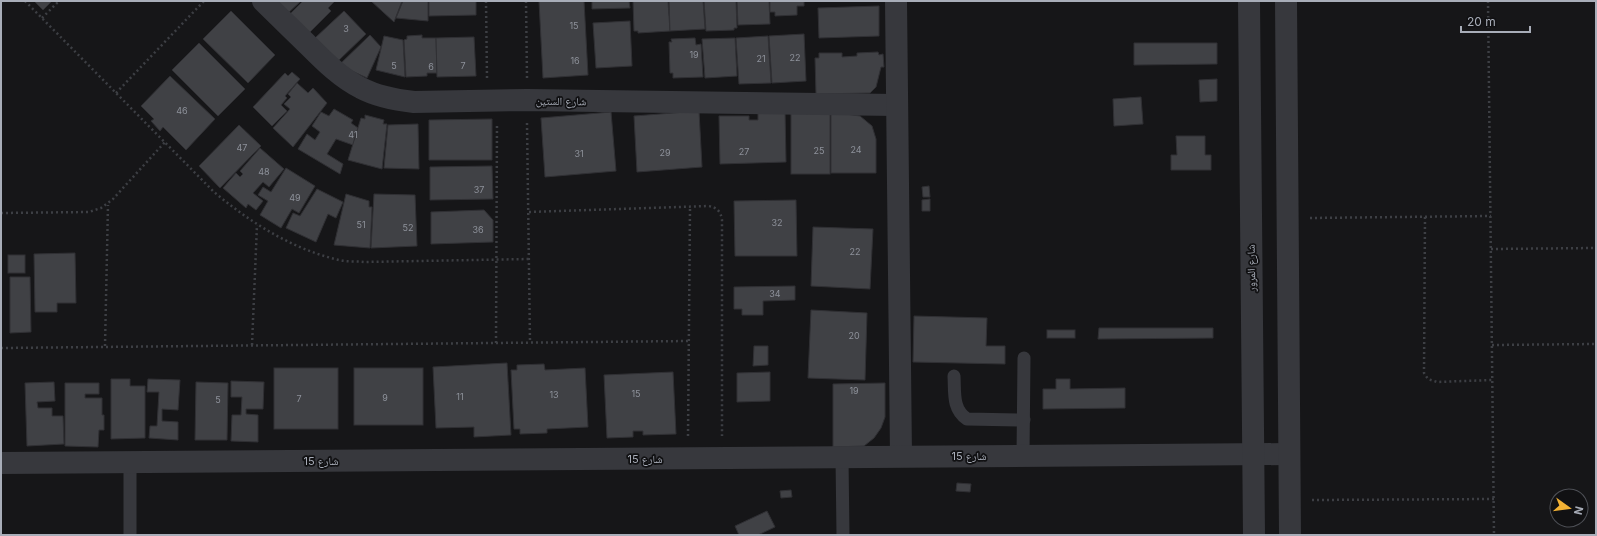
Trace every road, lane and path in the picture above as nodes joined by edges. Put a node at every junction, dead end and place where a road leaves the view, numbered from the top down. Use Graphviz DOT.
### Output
graph roads {
  1 [pos="25,1"];
  2 [pos="59,1"];
  3 [pos="204,1"];
  4 [pos="263,1"];
  5 [pos="486,1"];
  6 [pos="526,1"];
  7 [pos="896,1"];
  8 [pos="1249,1"];
  9 [pos="1286,1"];
  10 [pos="1488,1"];
  11 [pos="42,18"];
  12 [pos="116,93"];
  13 [pos="492,100"];
  14 [pos="527,100"];
  15 [pos="896,105"];
  16 [pos="165,142"];
  17 [pos="108,204"];
  18 [pos="690,207"];
  19 [pos="529,212"];
  20 [pos="1,213"];
  21 [pos="1491,216"];
  22 [pos="1425,217"];
  23 [pos="1288,219"];
  24 [pos="257,224"];
  25 [pos="1596,248"];
  26 [pos="1491,249"];
  27 [pos="529,259"];
  28 [pos="498,260"];
  29 [pos="689,341"];
  30 [pos="496,342"];
  31 [pos="530,342"];
  32 [pos="1596,344"];
  33 [pos="252,345"];
  34 [pos="1492,345"];
  35 [pos="105,346"];
  36 [pos="1,348"];
  37 [pos="1024,358"];
  38 [pos="954,376"];
  39 [pos="1492,380"];
  40 [pos="1024,420"];
  41 [pos="1253,454"];
  42 [pos="1289,454"];
  43 [pos="900,456"];
  44 [pos="1023,456"];
  45 [pos="842,458"];
  46 [pos="688,459"];
  47 [pos="722,459"];
  48 [pos="130,462"];
  49 [pos="1,463"];
  50 [pos="1494,499"];
  51 [pos="1290,501"];
  52 [pos="130,535"];
  53 [pos="843,535"];
  54 [pos="1254,535"];
  55 [pos="1290,535"];
  56 [pos="1494,535"];
  1 -- 11 [label="path"];
  2 -- 11 [label="path"];
  3 -- 12 [label="path"];
  4 -- 13 [label="street, شارع الستين"];
  5 -- 13 [label="path"];
  6 -- 14 [label="path"];
  7 -- 15 [label="street"];
  8 -- 41 [label="street, شارع المرور"];
  9 -- 23 [label="street"];
  10 -- 21 [label="path"];
  11 -- 12 [label="path"];
  12 -- 16 [label="path"];
  13 -- 14 [label="street, شارع الستين"];
  13 -- 28 [label="path"];
  14 -- 15 [label="street, شارع الستين"];
  14 -- 19 [label="path"];
  15 -- 43 [label="street"];
  16 -- 17 [label="path"];
  16 -- 24 [label="path"];
  17 -- 20 [label="path"];
  17 -- 35 [label="path"];
  18 -- 19 [label="path"];
  18 -- 29 [label="path"];
  18 -- 47 [label="path"];
  19 -- 27 [label="path"];
  21 -- 22 [label="path"];
  21 -- 26 [label="path"];
  22 -- 23 [label="path"];
  22 -- 39 [label="path"];
  23 -- 42 [label="street"];
  24 -- 28 [label="path"];
  24 -- 33 [label="path"];
  25 -- 26 [label="path"];
  26 -- 34 [label="path"];
  27 -- 28 [label="path"];
  27 -- 31 [label="path"];
  28 -- 30 [label="path"];
  29 -- 31 [label="path"];
  29 -- 46 [label="path"];
  30 -- 31 [label="path"];
  30 -- 33 [label="path"];
  32 -- 34 [label="path"];
  33 -- 35 [label="path"];
  34 -- 39 [label="path"];
  35 -- 36 [label="path"];
  37 -- 40 [label="lane"];
  38 -- 40 [label="lane"];
  39 -- 50 [label="path"];
  40 -- 44 [label="lane"];
  41 -- 42 [label="street, شارع 15"];
  41 -- 44 [label="street, شارع 15"];
  41 -- 54 [label="street, شارع المرور"];
  42 -- 51 [label="street"];
  43 -- 44 [label="street, شارع 15"];
  43 -- 45 [label="street, شارع 15"];
  45 -- 47 [label="street, شارع 15"];
  45 -- 53 [label="lane"];
  46 -- 47 [label="street, شارع 15"];
  46 -- 48 [label="street, شارع 15"];
  48 -- 49 [label="street, شارع 15"];
  48 -- 52 [label="lane"];
  50 -- 51 [label="path"];
  50 -- 56 [label="path"];
  51 -- 55 [label="street"];
}
